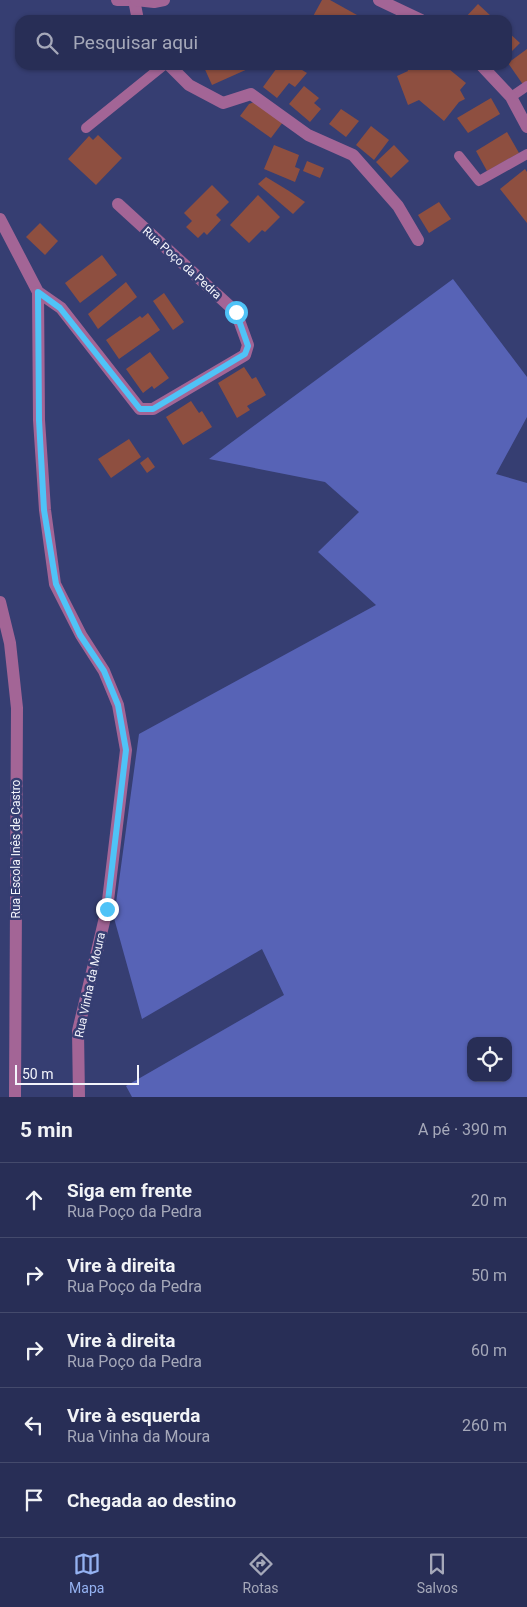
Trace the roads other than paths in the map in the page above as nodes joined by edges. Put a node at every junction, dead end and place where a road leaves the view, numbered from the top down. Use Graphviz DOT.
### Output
graph roads {
  1 [pos="117,0"];
  2 [pos="130,0"];
  3 [pos="135,0"];
  4 [pos="164,0"];
  5 [pos="378,0"];
  6 [pos="137,15"];
  7 [pos="410,15"];
  8 [pos="158,70"];
  9 [pos="174,70"];
  10 [pos="486,70"];
  11 [pos="527,86"];
  12 [pos="511,97"];
  13 [pos="527,126"];
  14 [pos="86,128"];
  15 [pos="527,154"];
  16 [pos="459,156"];
  17 [pos="118,204"];
  18 [pos="0,219"];
  19 [pos="418,240"];
  20 [pos="38,292"];
  21 [pos="0,602"];
  22 [pos="15,1097"];
  23 [pos="78,1097"];
  1 -- 2 [label="street"];
  3 -- 4 [label="street"];
  3 -- 6 [label="street"];
  5 -- 7 [label="street"];
  8 -- 14 [label="lane"];
  9 -- 19 [label="street"];
  10 -- 12 [label="street"];
  11 -- 12 [label="lane"];
  12 -- 13 [label="street"];
  15 -- 16 [label="lane"];
  17 -- 20 [label="street, Rua Poço da Pedra"];
  18 -- 20 [label="street, Rua Poço da Pedra"];
  20 -- 23 [label="street, Rua Vinha da Moura"];
  21 -- 22 [label="street, Rua Escola Inês de Castro"];
}
